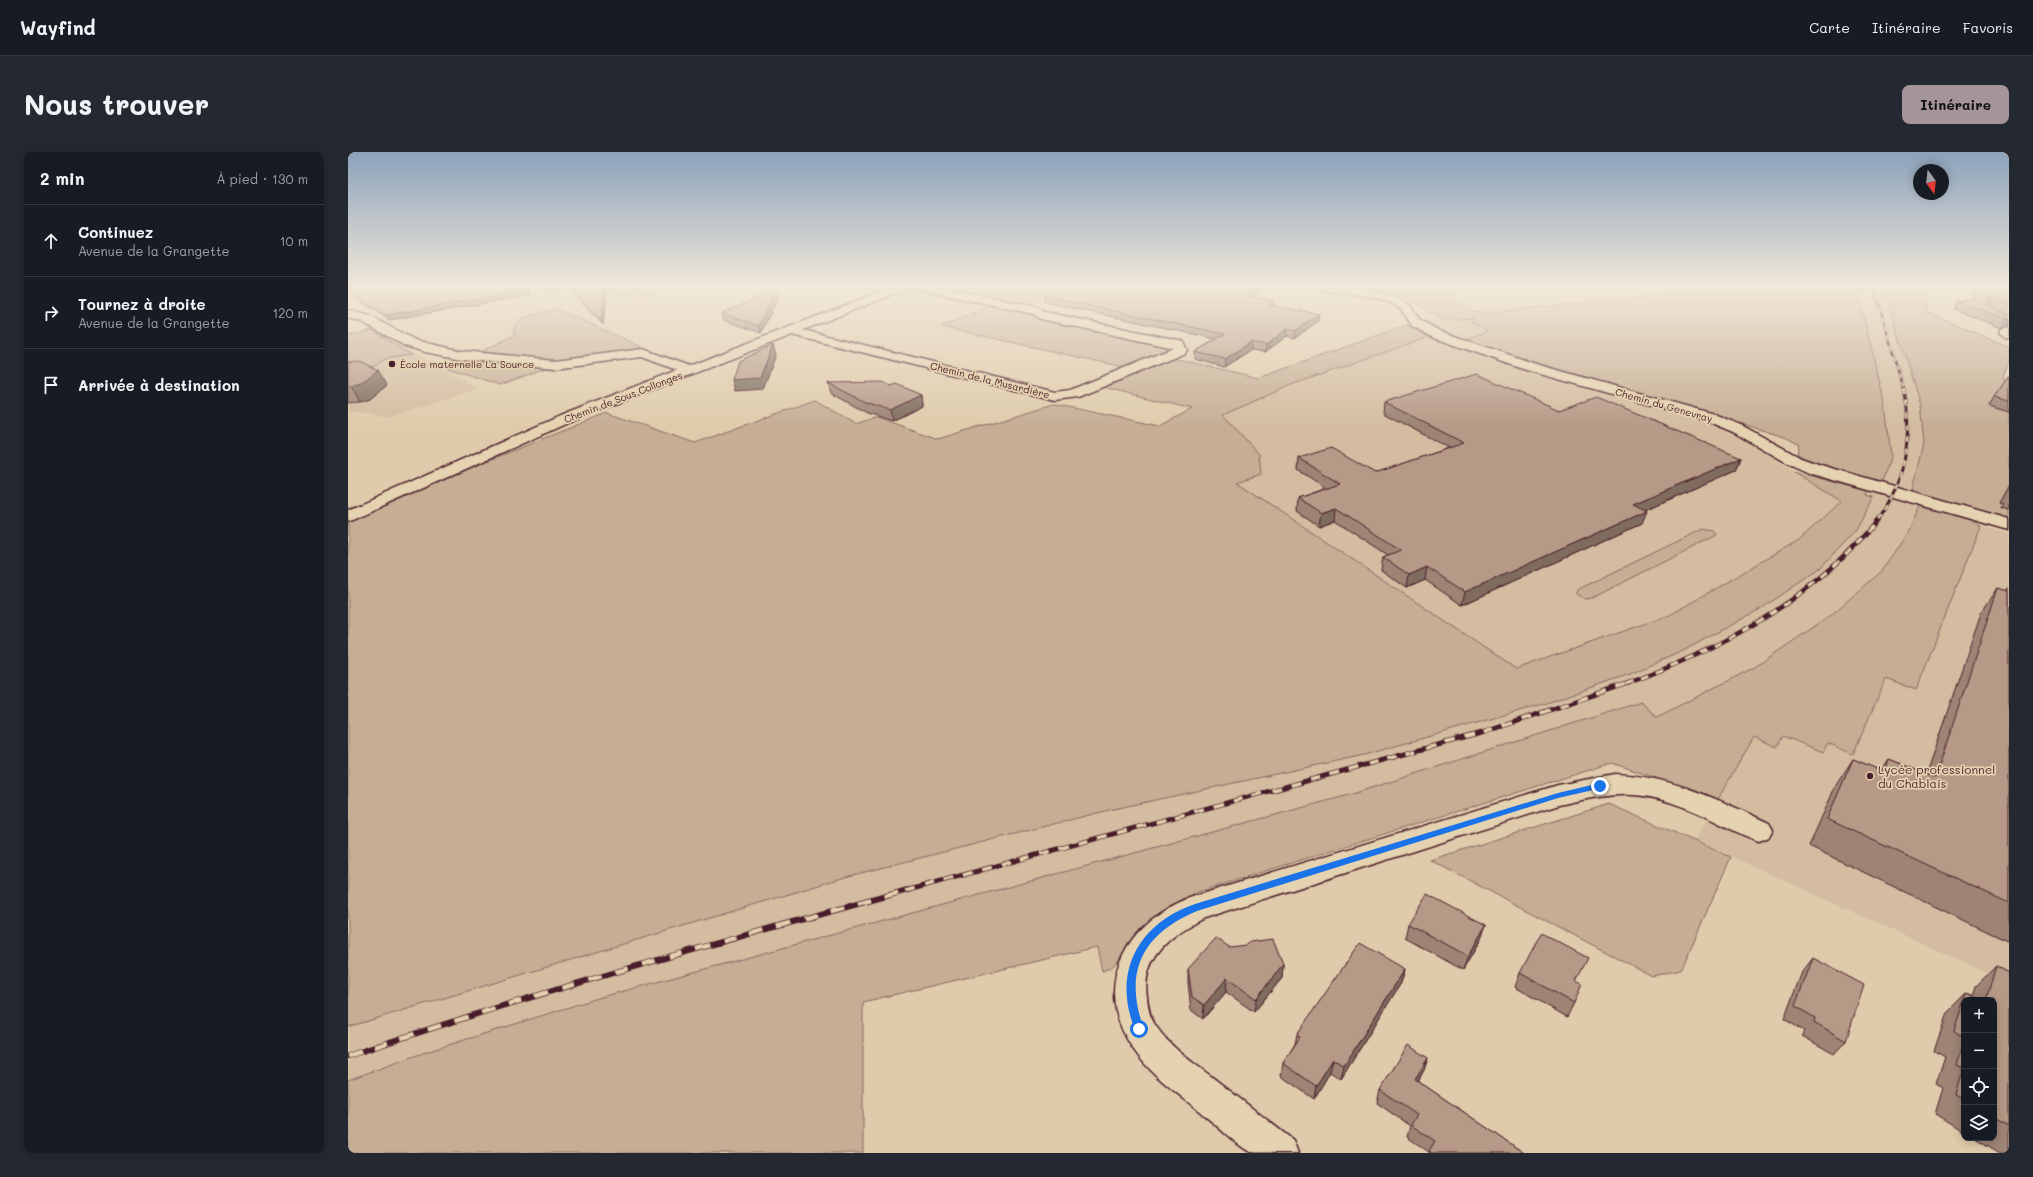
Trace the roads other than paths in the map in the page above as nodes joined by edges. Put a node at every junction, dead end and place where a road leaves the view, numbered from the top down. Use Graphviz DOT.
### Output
graph roads {
  1 [pos="393,334"];
  2 [pos="784,334"];
  3 [pos="802,334"];
  4 [pos="1129,334"];
  5 [pos="1437,334"];
  6 [pos="691,371"];
  7 [pos="348,517"];
  8 [pos="2009,525"];
  9 [pos="1759,830"];
  10 [pos="1280,1153"];
  1 -- 6 [label="street"];
  2 -- 6 [label="street, Chemin de Sous Collonges"];
  3 -- 4 [label="street, Chemin de la Musardière"];
  5 -- 8 [label="street, Chemin du Genevray"];
  6 -- 7 [label="street, Chemin de Sous Collonges"];
  9 -- 10 [label="street"];
}
